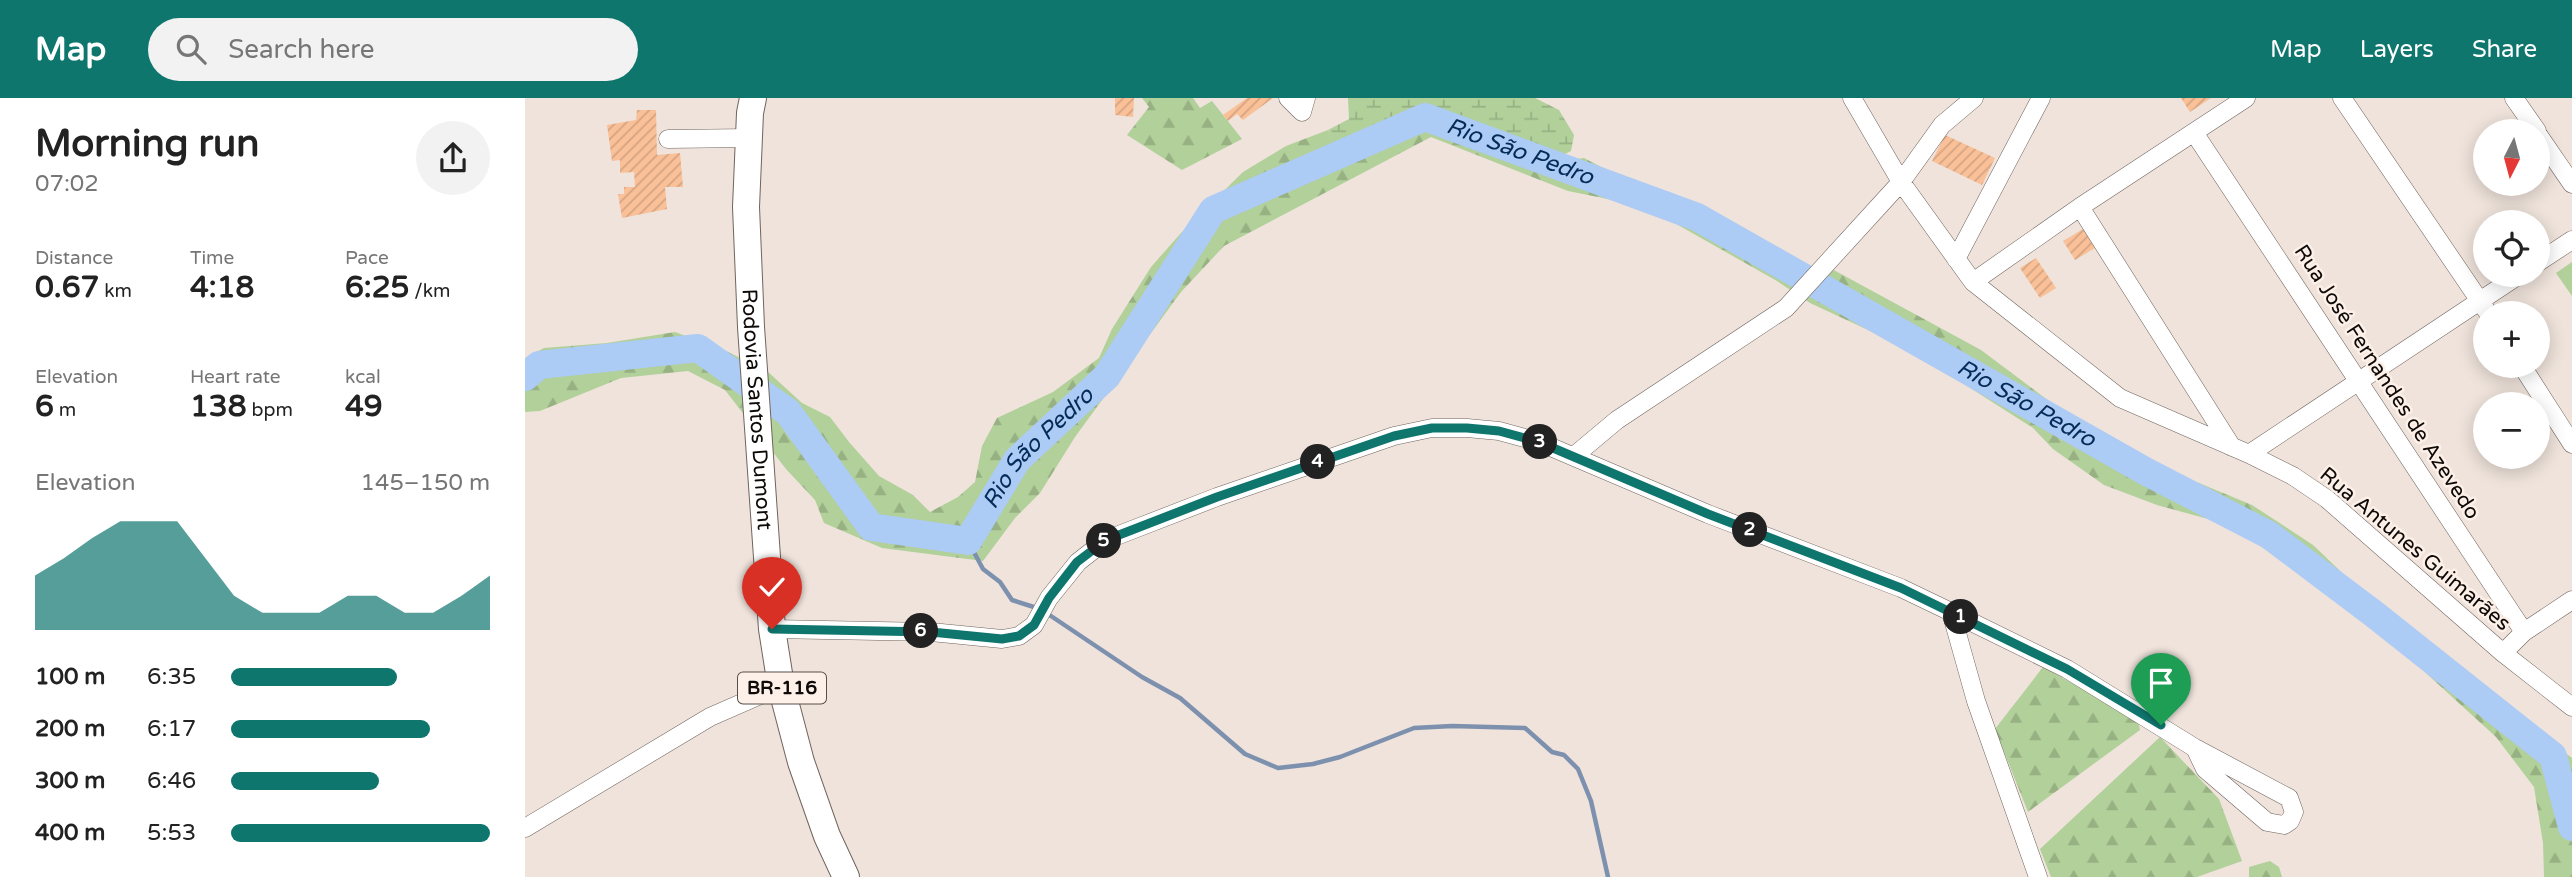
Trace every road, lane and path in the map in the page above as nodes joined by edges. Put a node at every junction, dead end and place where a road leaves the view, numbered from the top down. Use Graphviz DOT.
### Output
graph roads {
  1 [pos="753,98"];
  2 [pos="1288,98"];
  3 [pos="1852,98"];
  4 [pos="1974,98"];
  5 [pos="2041,98"];
  6 [pos="2246,98"];
  7 [pos="2342,98"];
  8 [pos="2514,98"];
  9 [pos="1304,105"];
  10 [pos="2528,119"];
  11 [pos="2195,134"];
  12 [pos="749,138"];
  13 [pos="668,139"];
  14 [pos="2550,151"];
  15 [pos="1901,182"];
  16 [pos="2572,184"];
  17 [pos="2080,207"];
  18 [pos="2572,240"];
  19 [pos="2550,254"];
  20 [pos="1956,259"];
  21 [pos="1973,282"];
  22 [pos="2506,287"];
  23 [pos="2480,301"];
  24 [pos="2491,301"];
  25 [pos="2473,314"];
  26 [pos="2530,378"];
  27 [pos="2360,382"];
  28 [pos="2572,444"];
  29 [pos="2232,447"];
  30 [pos="2249,454"];
  31 [pos="1574,456"];
  32 [pos="2572,600"];
  33 [pos="1951,612"];
  34 [pos="772,629"];
  35 [pos="2524,632"];
  36 [pos="2503,653"];
  37 [pos="781,686"];
  38 [pos="2572,707"];
  39 [pos="2195,748"];
  40 [pos="525,828"];
  41 [pos="846,877"];
  42 [pos="2038,877"];
  1 -- 12 [label="highway, Rodovia Santos Dumont / BR-116"];
  2 -- 9 [label="street"];
  3 -- 15 [label="street, Rua Antunes Guimarães"];
  4 -- 15 [label="street"];
  5 -- 20 [label="street"];
  6 -- 11 [label="street"];
  7 -- 23 [label="street"];
  8 -- 10 [label="street"];
  11 -- 17 [label="street"];
  11 -- 27 [label="street, Rua José Fernandes de Azevedo"];
  12 -- 13 [label="street"];
  12 -- 34 [label="highway, Rodovia Santos Dumont / BR-116"];
  14 -- 16 [label="street"];
  15 -- 20 [label="street, Rua Antunes Guimarães"];
  15 -- 31 [label="street"];
  17 -- 21 [label="street"];
  17 -- 29 [label="street"];
  18 -- 19 [label="street"];
  20 -- 21 [label="street, Rua Antunes Guimarães"];
  21 -- 29 [label="street, Rua Antunes Guimarães"];
  22 -- 24 [label="street"];
  25 -- 27 [label="street"];
  26 -- 28 [label="street"];
  27 -- 30 [label="street"];
  27 -- 35 [label="street, Rua José Fernandes de Azevedo"];
  29 -- 30 [label="street, Rua Antunes Guimarães"];
  30 -- 36 [label="street, Rua Antunes Guimarães"];
  31 -- 33 [label="street"];
  31 -- 34 [label="street"];
  32 -- 35 [label="street"];
  33 -- 39 [label="street"];
  33 -- 42 [label="street"];
  34 -- 37 [label="highway, Rodovia Santos Dumont / BR-116"];
  35 -- 36 [label="street"];
  36 -- 38 [label="street, Rua Antunes Guimarães"];
  37 -- 40 [label="street"];
  37 -- 41 [label="highway, Rodovia Santos Dumont / BR-116"];
  39 -- 39 [label="street"];
}
